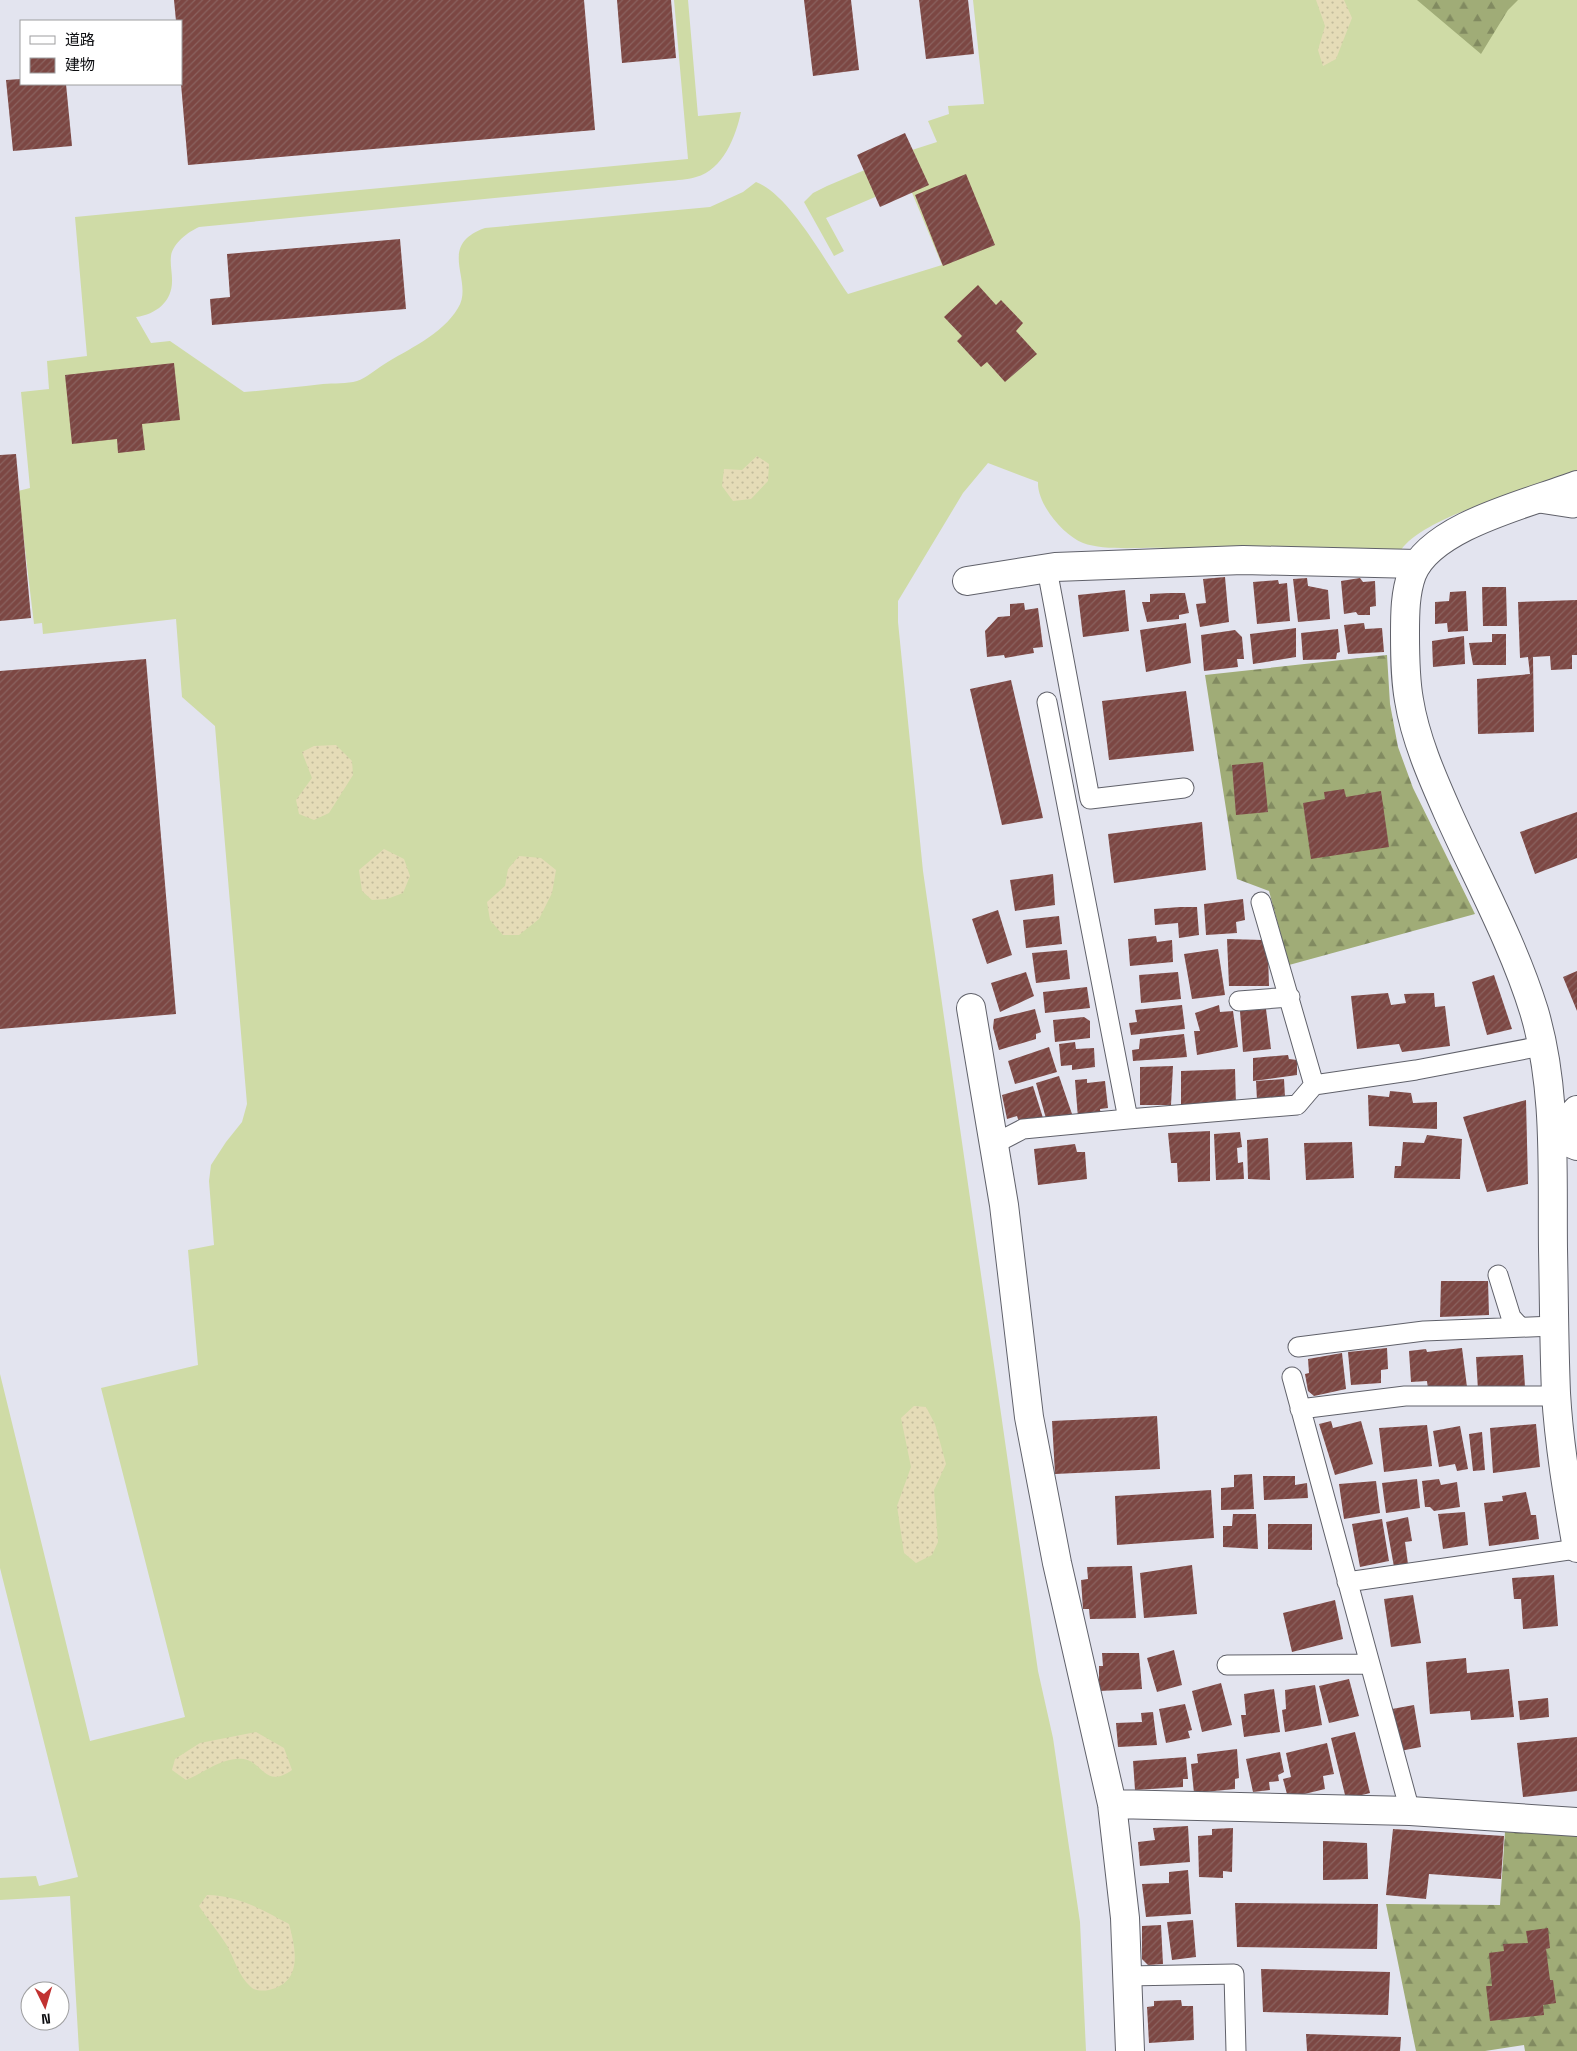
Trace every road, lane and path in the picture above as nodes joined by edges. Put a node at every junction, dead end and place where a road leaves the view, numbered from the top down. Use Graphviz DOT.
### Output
graph roads {
  1 [pos="1577,485"];
  2 [pos="1531,502"];
  3 [pos="1577,507"];
  4 [pos="1418,564"];
  5 [pos="1047,569"];
  6 [pos="967,582"];
  7 [pos="1047,702"];
  8 [pos="1184,788"];
  9 [pos="1261,902"];
  10 [pos="1290,996"];
  11 [pos="1239,1002"];
  12 [pos="971,1008"];
  13 [pos="1542,1046"];
  14 [pos="1314,1085"];
  15 [pos="1577,1110"];
  16 [pos="1128,1119"];
  17 [pos="1565,1141"];
  18 [pos="994,1144"];
  19 [pos="1498,1275"];
  20 [pos="1554,1326"];
  21 [pos="1520,1327"];
  22 [pos="1298,1347"];
  23 [pos="1292,1378"];
  24 [pos="1556,1396"];
  25 [pos="1300,1409"];
  26 [pos="1577,1548"];
  27 [pos="1347,1582"];
  28 [pos="1370,1664"];
  29 [pos="1227,1665"];
  30 [pos="1112,1804"];
  31 [pos="1410,1811"];
  32 [pos="1577,1822"];
  33 [pos="1126,1976"];
  34 [pos="1130,2051"];
  35 [pos="1236,2051"];
  1 -- 2 [label="street"];
  2 -- 3 [label="lane"];
  2 -- 4 [label="street"];
  4 -- 5 [label="street"];
  4 -- 13 [label="street"];
  5 -- 6 [label="street"];
  5 -- 8 [label="lane"];
  7 -- 16 [label="lane"];
  9 -- 10 [label="lane"];
  10 -- 11 [label="lane"];
  10 -- 14 [label="lane"];
  12 -- 18 [label="street"];
  13 -- 14 [label="lane"];
  13 -- 17 [label="street"];
  14 -- 16 [label="lane"];
  15 -- 17 [label="street"];
  16 -- 18 [label="lane"];
  17 -- 20 [label="street"];
  18 -- 30 [label="street"];
  19 -- 21 [label="lane"];
  20 -- 21 [label="lane"];
  20 -- 24 [label="street"];
  21 -- 22 [label="lane"];
  23 -- 25 [label="lane"];
  24 -- 25 [label="lane"];
  24 -- 26 [label="street"];
  25 -- 27 [label="lane"];
  26 -- 27 [label="lane"];
  27 -- 28 [label="lane"];
  28 -- 29 [label="lane"];
  28 -- 31 [label="lane"];
  30 -- 31 [label="street"];
  30 -- 33 [label="street"];
  31 -- 32 [label="street"];
  33 -- 34 [label="street"];
  33 -- 35 [label="lane"];
}
